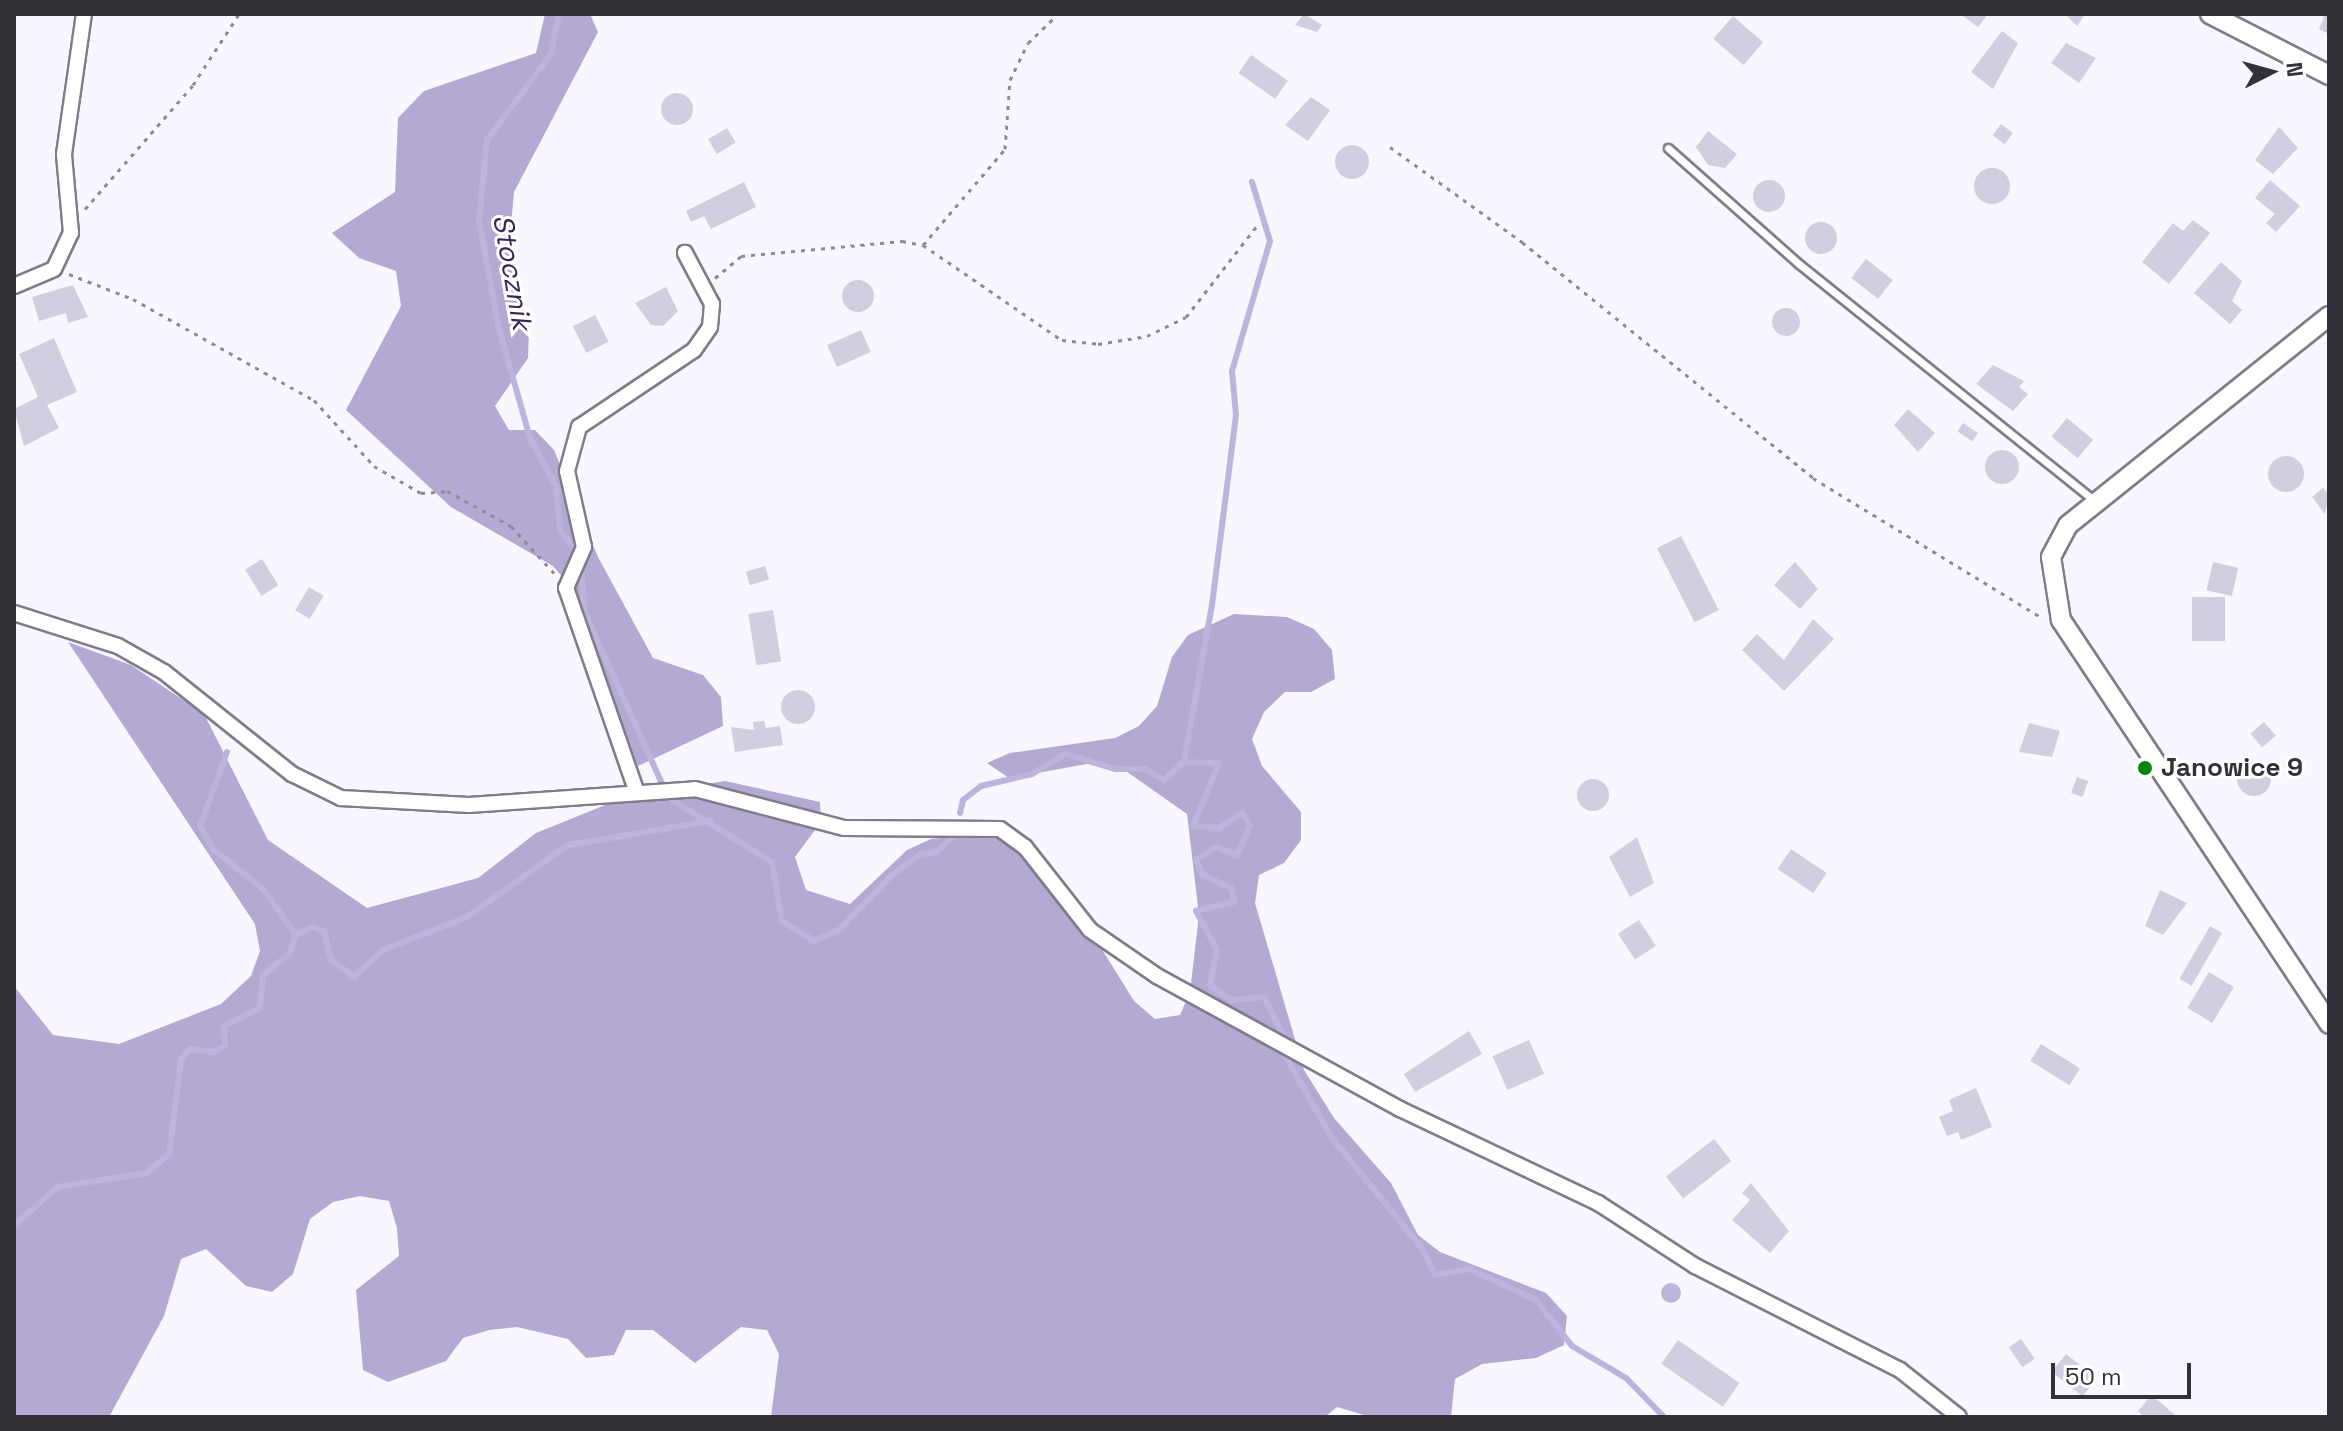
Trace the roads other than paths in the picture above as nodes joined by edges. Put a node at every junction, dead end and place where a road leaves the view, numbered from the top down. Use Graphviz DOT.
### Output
graph roads {
  1 [pos="84,14"];
  2 [pos="2210,14"];
  3 [pos="2329,75"];
  4 [pos="1668,148"];
  5 [pos="685,253"];
  6 [pos="14,286"];
  7 [pos="2329,316"];
  8 [pos="2097,502"];
  9 [pos="14,613"];
  10 [pos="636,790"];
  11 [pos="2329,1024"];
  12 [pos="1959,1417"];
  1 -- 6 [label="street"];
  2 -- 3 [label="street"];
  4 -- 8 [label="lane"];
  5 -- 10 [label="street"];
  7 -- 8 [label="street"];
  8 -- 11 [label="street"];
  9 -- 10 [label="street"];
  10 -- 12 [label="street"];
}
